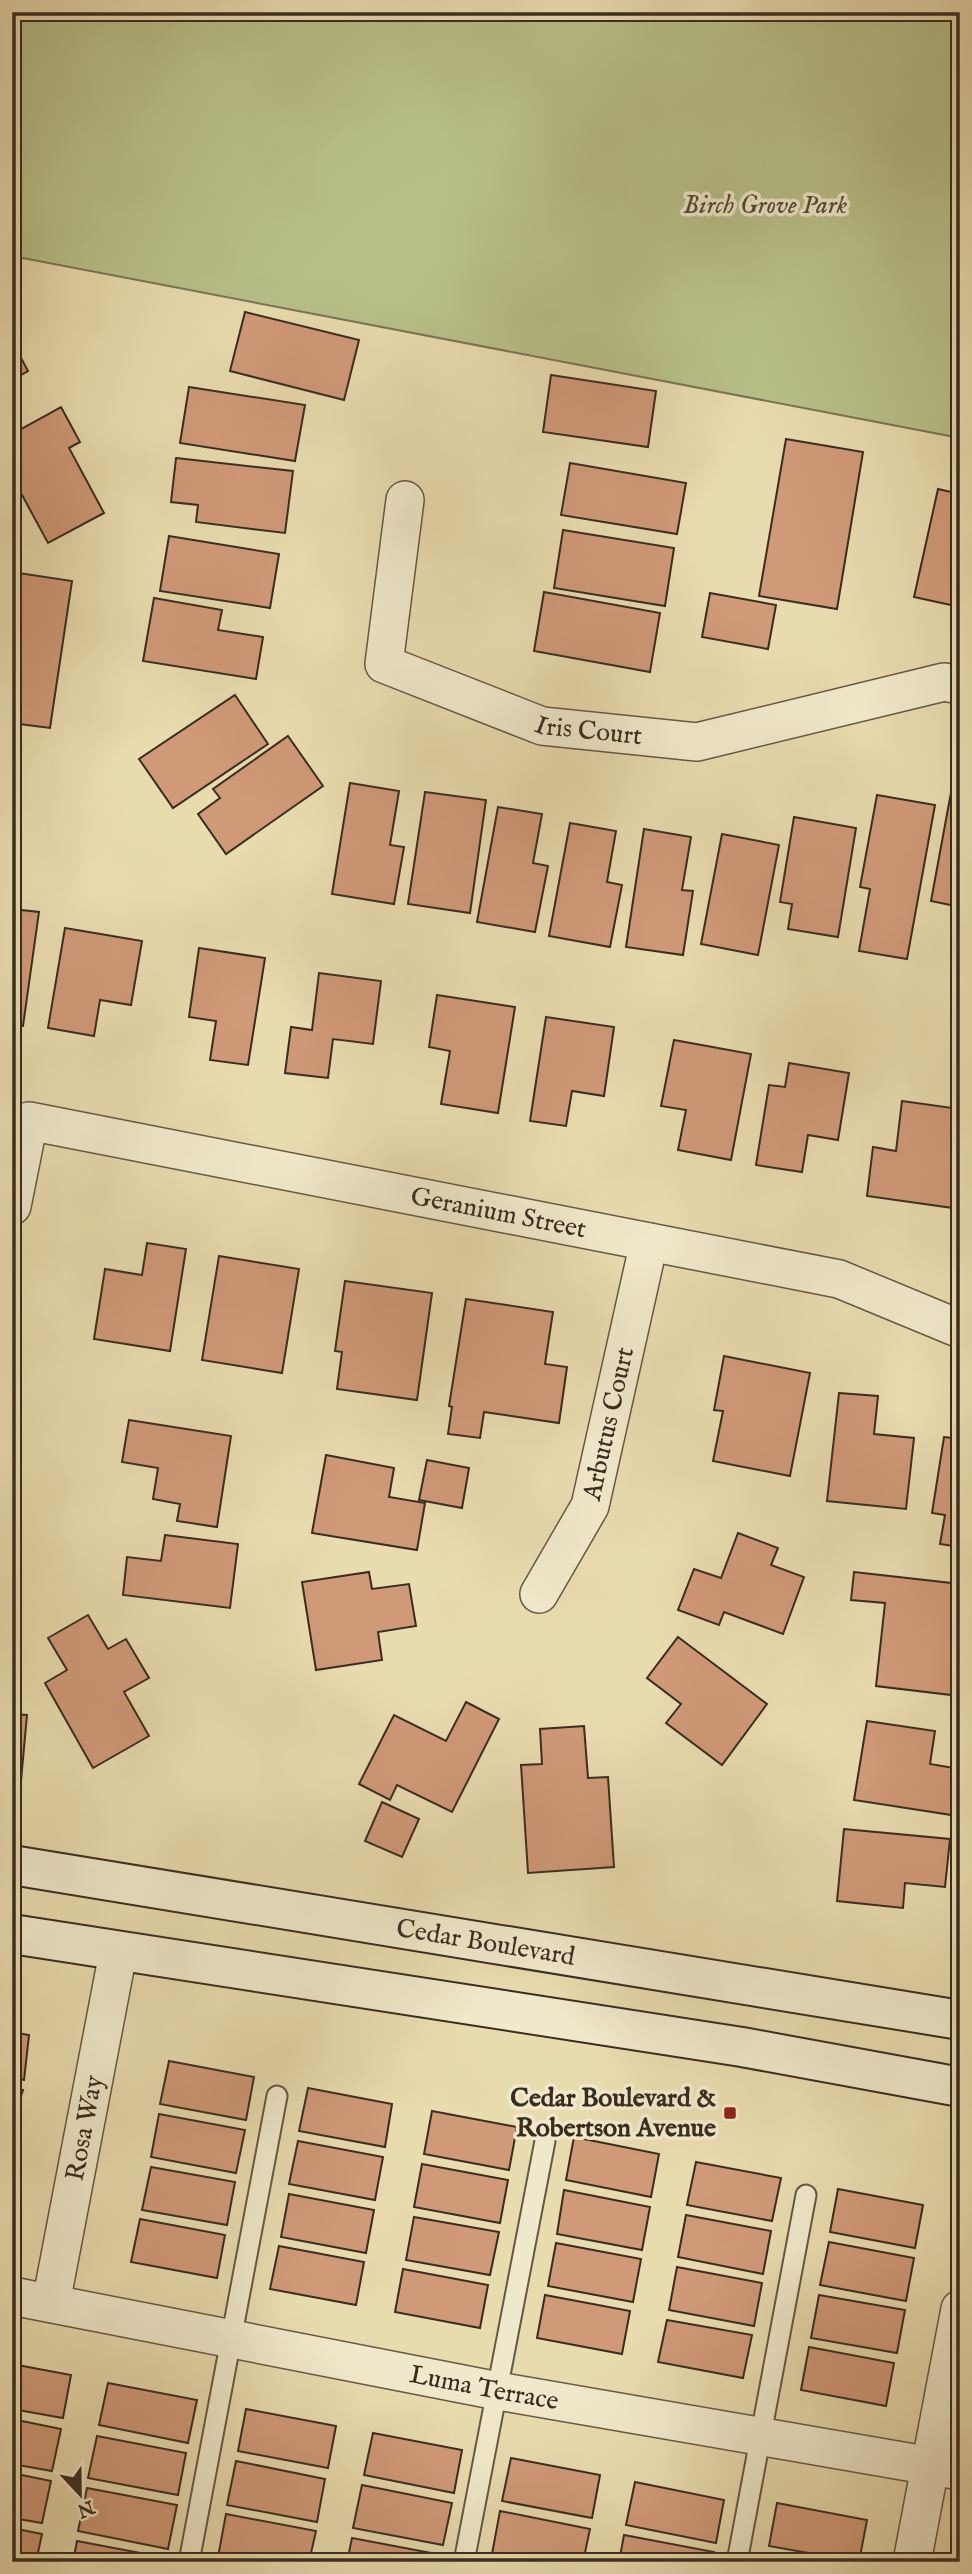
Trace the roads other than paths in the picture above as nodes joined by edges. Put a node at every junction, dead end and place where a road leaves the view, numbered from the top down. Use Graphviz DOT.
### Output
graph roads {
  1 [pos="405,500"];
  2 [pos="960,685"];
  3 [pos="12,1206"];
  4 [pos="649,1242"];
  5 [pos="960,1329"];
  6 [pos="539,1594"];
  7 [pos="12,1865"];
  8 [pos="12,1934"];
  9 [pos="118,1953"];
  10 [pos="960,2020"];
  11 [pos="960,2087"];
  12 [pos="277,2096"];
  13 [pos="545,2141"];
  14 [pos="806,2195"];
  15 [pos="12,2295"];
  16 [pos="51,2303"];
  17 [pos="960,2309"];
  18 [pos="232,2341"];
  19 [pos="498,2391"];
  20 [pos="760,2438"];
  21 [pos="945,2469"];
  22 [pos="189,2562"];
  23 [pos="464,2562"];
  24 [pos="737,2562"];
  25 [pos="912,2562"];
  1 -- 2 [label="street, Iris Court"];
  3 -- 4 [label="street, Geranium Street"];
  4 -- 5 [label="street, Geranium Street"];
  4 -- 6 [label="street, Arbutus Court"];
  7 -- 10 [label="main road, Cedar Boulevard"];
  8 -- 9 [label="main road"];
  9 -- 11 [label="main road"];
  9 -- 16 [label="street, Rosa Way"];
  12 -- 18 [label="lane"];
  13 -- 19 [label="lane"];
  14 -- 20 [label="lane"];
  15 -- 16 [label="street, Luma Terrace"];
  16 -- 18 [label="street, Luma Terrace"];
  17 -- 21 [label="street"];
  18 -- 19 [label="street, Luma Terrace"];
  18 -- 22 [label="lane"];
  19 -- 20 [label="street, Luma Terrace"];
  19 -- 23 [label="lane"];
  20 -- 21 [label="street, Luma Terrace"];
  20 -- 24 [label="lane"];
  21 -- 25 [label="street"];
}
